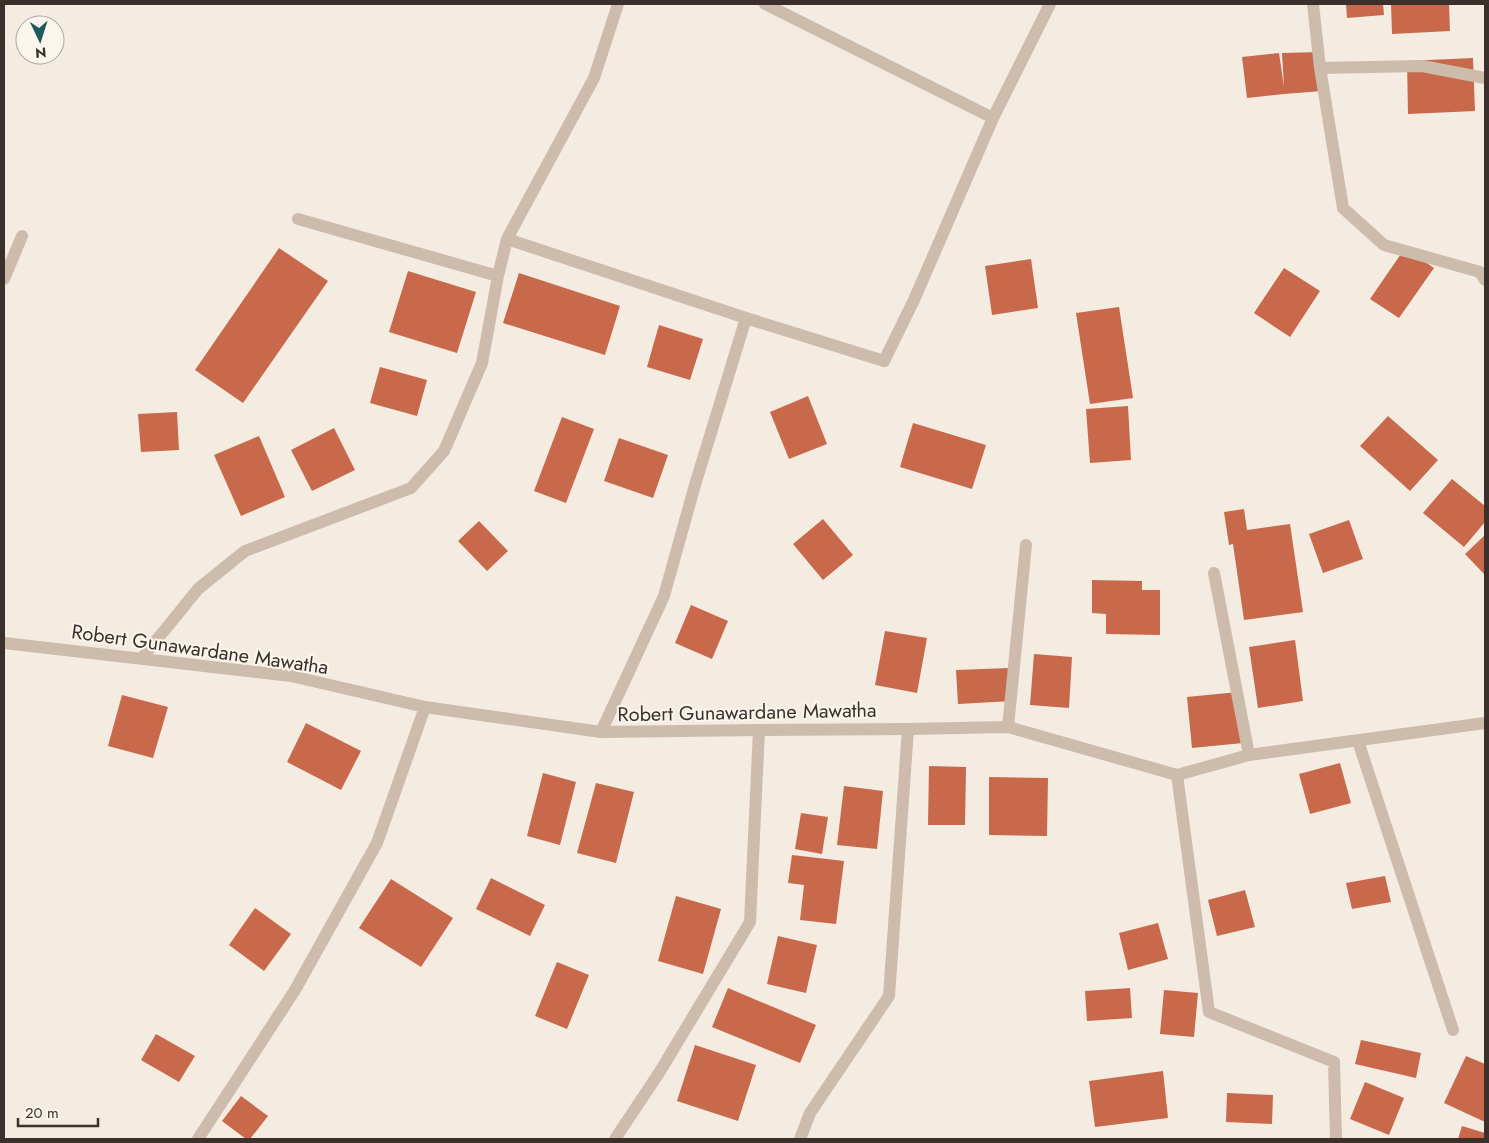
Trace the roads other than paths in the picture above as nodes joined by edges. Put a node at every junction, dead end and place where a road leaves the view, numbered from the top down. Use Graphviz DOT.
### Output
graph roads {
  1 [pos="618,4"];
  2 [pos="765,4"];
  3 [pos="1050,4"];
  4 [pos="1313,4"];
  5 [pos="1320,68"];
  6 [pos="1485,78"];
  7 [pos="993,118"];
  8 [pos="298,219"];
  9 [pos="22,236"];
  10 [pos="507,239"];
  11 [pos="498,276"];
  12 [pos="4,279"];
  13 [pos="1485,280"];
  14 [pos="746,318"];
  15 [pos="1026,545"];
  16 [pos="1214,573"];
  17 [pos="4,643"];
  18 [pos="142,658"];
  19 [pos="425,707"];
  20 [pos="1485,723"];
  21 [pos="1008,727"];
  22 [pos="759,730"];
  23 [pos="908,730"];
  24 [pos="601,732"];
  25 [pos="1358,741"];
  26 [pos="1249,755"];
  27 [pos="1177,775"];
  28 [pos="1453,1030"];
  29 [pos="198,1139"];
  30 [pos="614,1139"];
  31 [pos="800,1139"];
  32 [pos="1336,1139"];
  1 -- 10 [label="street"];
  2 -- 7 [label="street"];
  3 -- 7 [label="street"];
  4 -- 5 [label="street"];
  5 -- 6 [label="street"];
  5 -- 13 [label="street"];
  7 -- 14 [label="street"];
  8 -- 11 [label="street"];
  9 -- 12 [label="street"];
  10 -- 11 [label="street"];
  10 -- 14 [label="street"];
  11 -- 18 [label="street"];
  14 -- 24 [label="street"];
  15 -- 21 [label="street"];
  16 -- 26 [label="street"];
  17 -- 18 [label="street, Robert Gunawardane Mawatha"];
  18 -- 19 [label="street, Robert Gunawardane Mawatha"];
  19 -- 24 [label="street, Robert Gunawardane Mawatha"];
  19 -- 29 [label="street"];
  20 -- 25 [label="street"];
  21 -- 23 [label="street, Robert Gunawardane Mawatha"];
  21 -- 27 [label="street, Robert Gunawardane Mawatha"];
  22 -- 23 [label="street, Robert Gunawardane Mawatha"];
  22 -- 24 [label="street, Robert Gunawardane Mawatha"];
  22 -- 30 [label="street"];
  23 -- 31 [label="street"];
  25 -- 26 [label="street"];
  25 -- 28 [label="street"];
  26 -- 27 [label="street"];
  27 -- 32 [label="street"];
}
